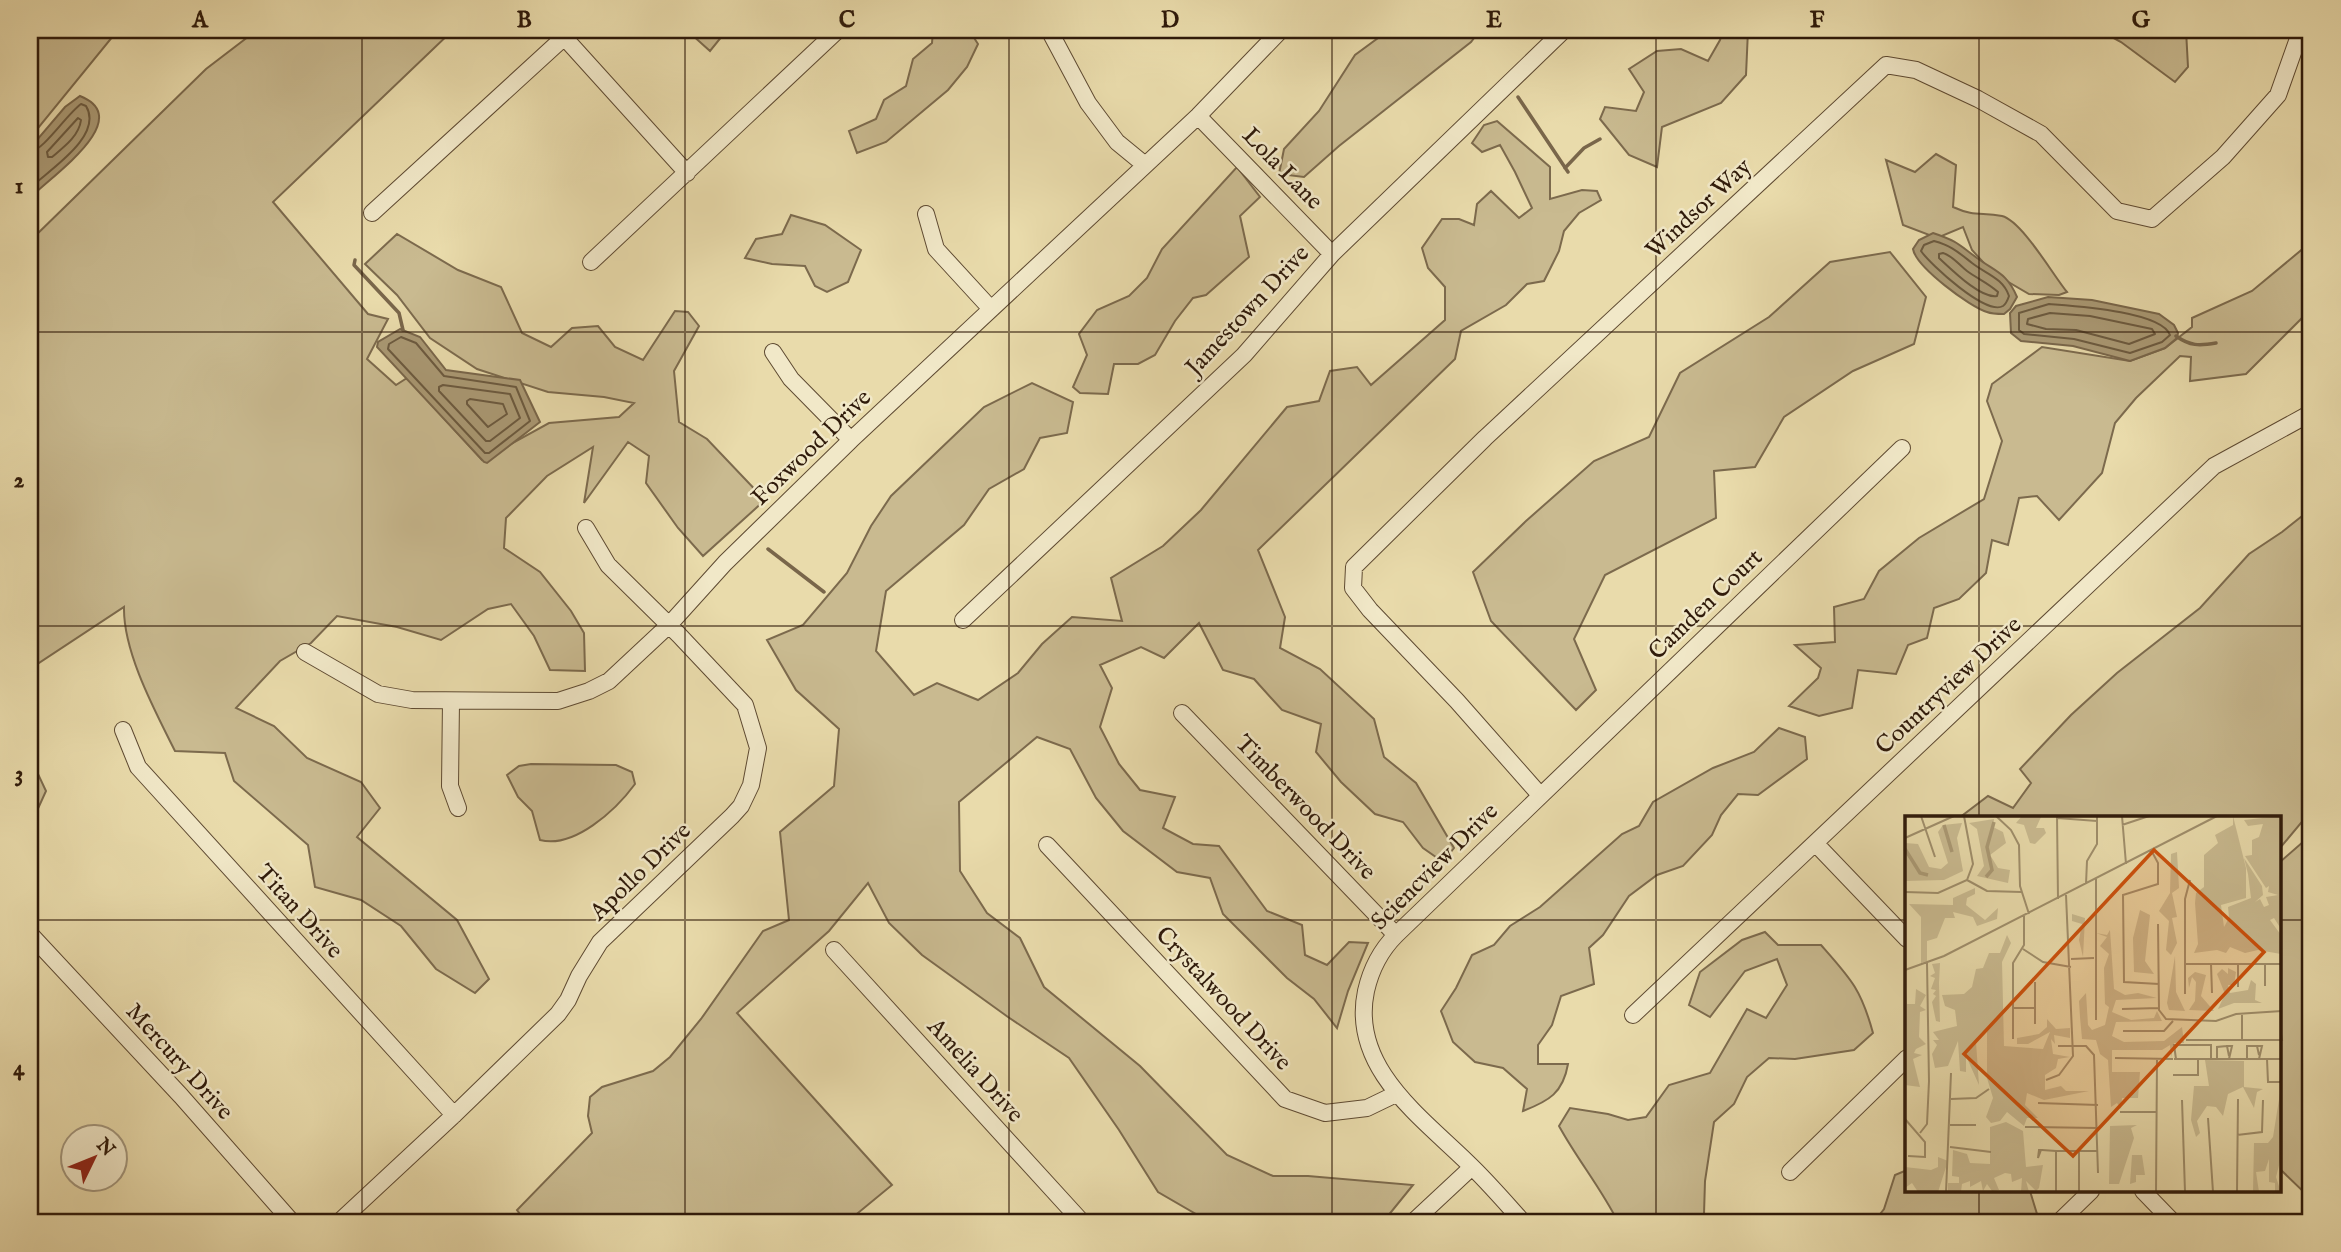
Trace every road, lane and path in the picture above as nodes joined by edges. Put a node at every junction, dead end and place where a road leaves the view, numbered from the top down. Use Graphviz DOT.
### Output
graph roads {
  1 [pos="838,30"];
  2 [pos="1049,30"];
  3 [pos="1281,30"];
  4 [pos="1564,30"];
  5 [pos="2301,30"];
  6 [pos="568,34"];
  7 [pos="1198,116"];
  8 [pos="1145,165"];
  9 [pos="687,173"];
  10 [pos="372,213"];
  11 [pos="926,214"];
  12 [pos="1332,254"];
  13 [pos="591,261"];
  14 [pos="991,309"];
  15 [pos="773,352"];
  16 [pos="2311,413"];
  17 [pos="852,440"];
  18 [pos="1902,448"];
  19 [pos="586,528"];
  20 [pos="963,620"];
  21 [pos="669,625"];
  22 [pos="305,652"];
  23 [pos="451,701"];
  24 [pos="1182,713"];
  25 [pos="123,730"];
  26 [pos="1540,795"];
  27 [pos="458,808"];
  28 [pos="1816,844"];
  29 [pos="1047,845"];
  30 [pos="30,934"];
  31 [pos="1396,935"];
  32 [pos="1905,937"];
  33 [pos="834,950"];
  34 [pos="1633,1015"];
  35 [pos="1905,1060"];
  36 [pos="1396,1094"];
  37 [pos="454,1115"];
  38 [pos="1472,1167"];
  39 [pos="1790,1172"];
  40 [pos="2090,1192"];
  41 [pos="2144,1192"];
  42 [pos="1077,1217"];
  43 [pos="292,1222"];
  44 [pos="339,1222"];
  45 [pos="1059,1222"];
  46 [pos="1413,1222"];
  47 [pos="1523,1222"];
  48 [pos="2059,1222"];
  49 [pos="2173,1222"];
  1 -- 9 [label="street"];
  2 -- 8 [label="street"];
  3 -- 7 [label="street, Foxwood Drive"];
  4 -- 12 [label="street, Jamestown Drive"];
  5 -- 26 [label="street, Windsor Way"];
  6 -- 9 [label="street"];
  6 -- 10 [label="street"];
  7 -- 8 [label="street, Foxwood Drive"];
  7 -- 12 [label="street, Lola Lane"];
  8 -- 14 [label="street, Foxwood Drive"];
  9 -- 13 [label="street"];
  11 -- 14 [label="street"];
  12 -- 20 [label="street, Jamestown Drive"];
  14 -- 17 [label="street, Foxwood Drive"];
  15 -- 17 [label="street"];
  16 -- 28 [label="street, Countryview Drive"];
  17 -- 21 [label="street, Foxwood Drive"];
  18 -- 26 [label="street, Camden Court"];
  19 -- 21 [label="street, Apollo Drive"];
  21 -- 23 [label="street, Foxwood Drive"];
  21 -- 37 [label="street, Apollo Drive"];
  22 -- 23 [label="street, Foxwood Drive"];
  23 -- 27 [label="street"];
  24 -- 31 [label="street, Timberwood Drive"];
  25 -- 37 [label="street, Titan Drive"];
  26 -- 31 [label="street, Sciencview Drive"];
  28 -- 32 [label="street"];
  28 -- 34 [label="street, Countryview Drive"];
  29 -- 36 [label="street, Crystalwood Drive"];
  30 -- 43 [label="street, Mercury Drive"];
  31 -- 36 [label="street, Sciencview Drive"];
  33 -- 42 [label="street, Amelia Drive"];
  35 -- 39 [label="street"];
  36 -- 38 [label="street, Sciencview Drive"];
  37 -- 44 [label="street, Apollo Drive"];
  38 -- 46 [label="street"];
  38 -- 47 [label="street, Sciencview Drive"];
  40 -- 48 [label="street"];
  41 -- 49 [label="street"];
  42 -- 45 [label="street"];
}
